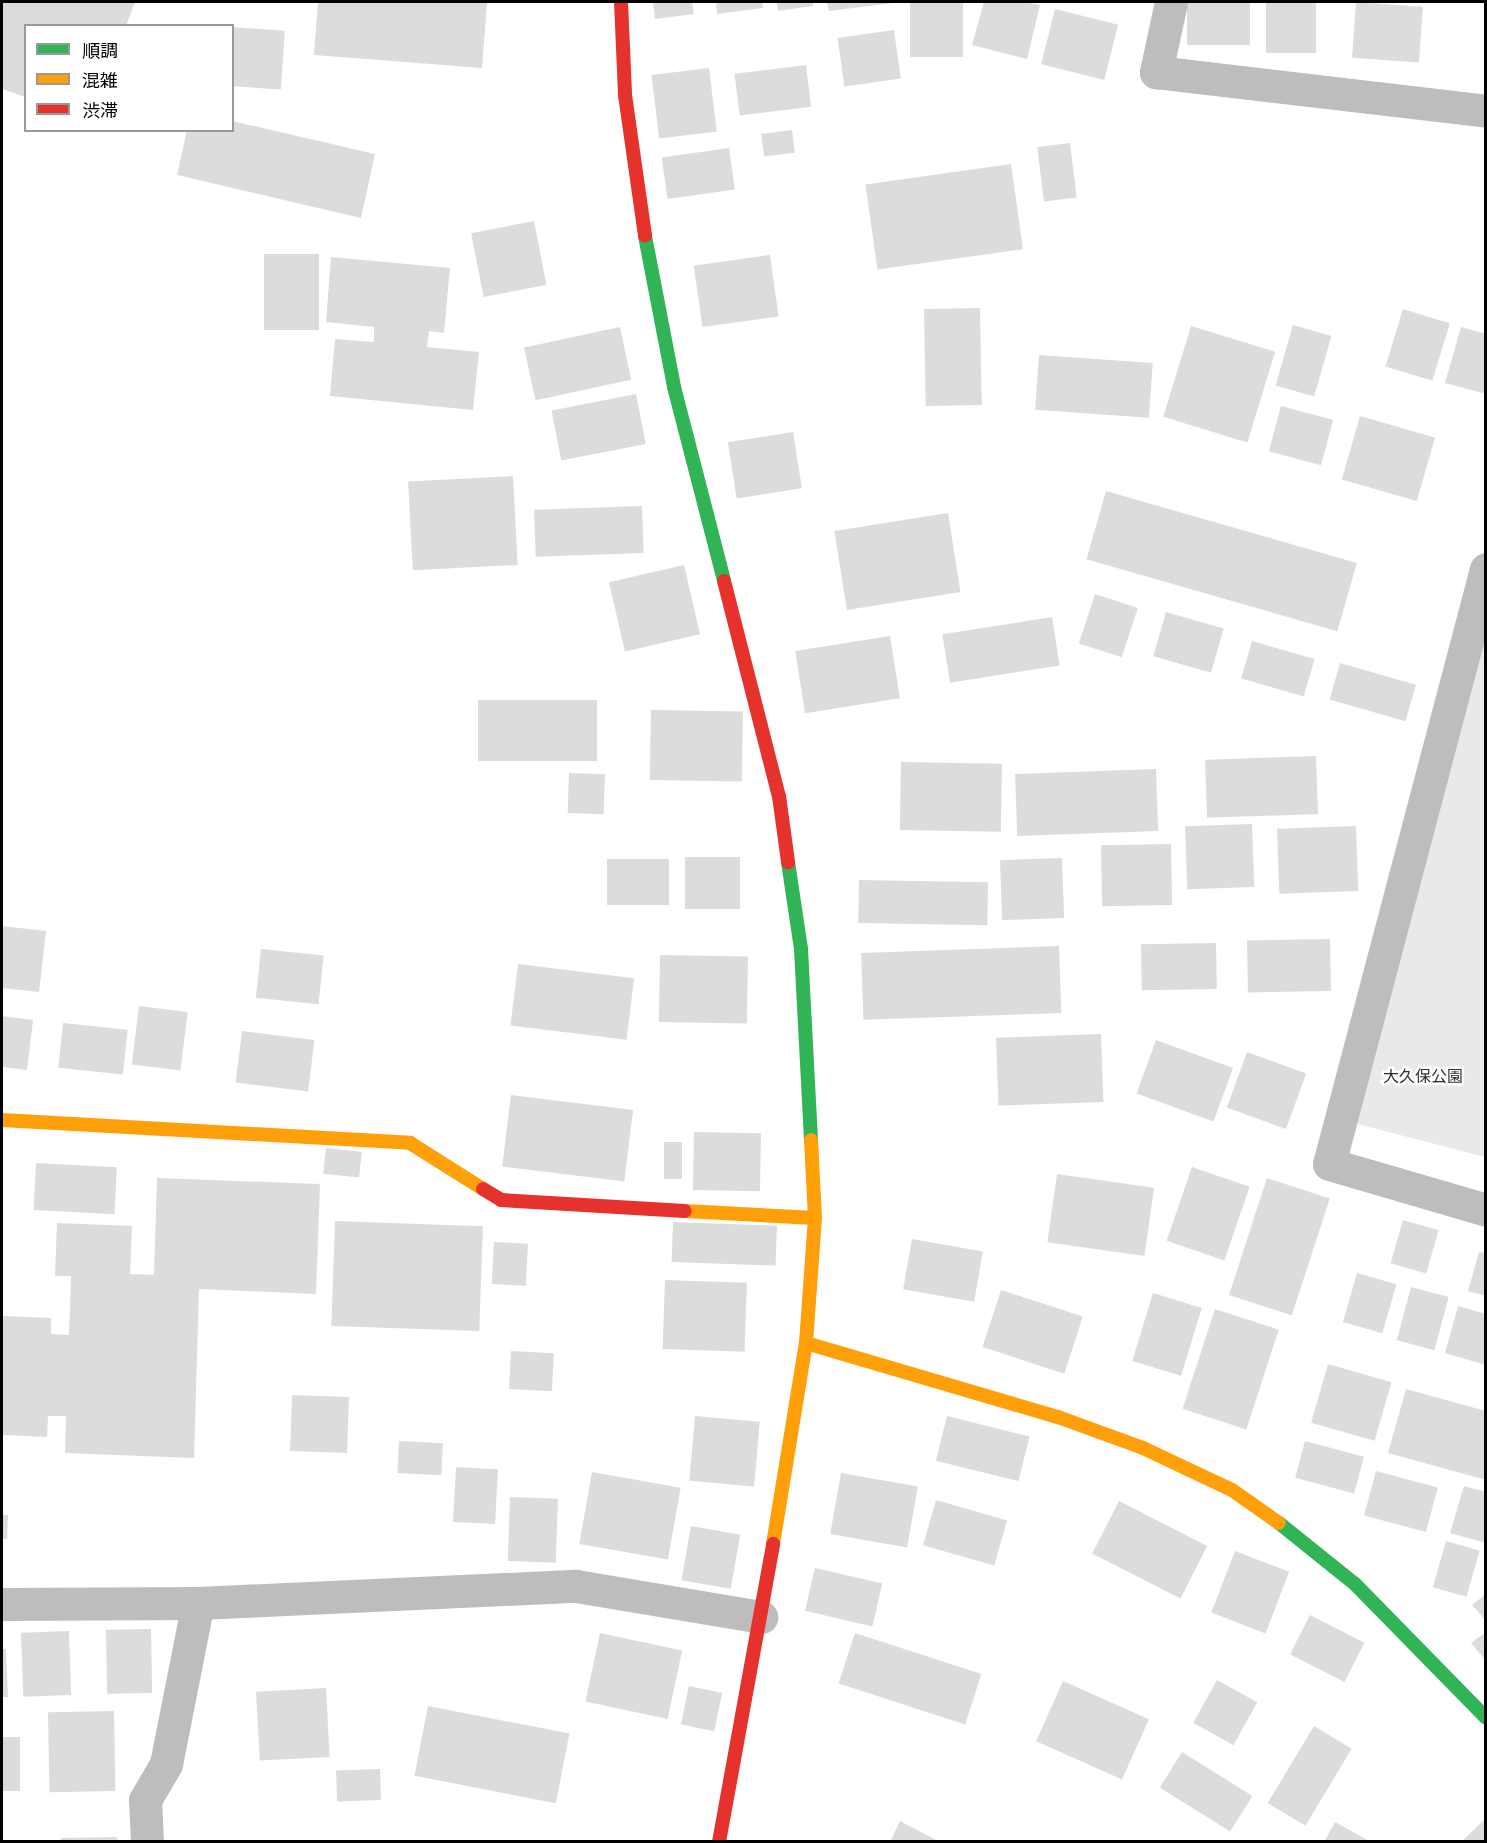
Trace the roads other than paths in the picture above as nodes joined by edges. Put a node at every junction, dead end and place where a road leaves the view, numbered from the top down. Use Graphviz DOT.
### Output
graph roads {
  1 [pos="621,2"];
  2 [pos="1171,2"];
  3 [pos="1485,111"];
  4 [pos="1485,569"];
  5 [pos="2,1120"];
  6 [pos="1485,1210"];
  7 [pos="815,1218"];
  8 [pos="806,1343"];
  9 [pos="198,1603"];
  10 [pos="2,1604"];
  11 [pos="761,1617"];
  12 [pos="1485,1719"];
  13 [pos="147,1842"];
  14 [pos="719,1842"];
  1 -- 7 [label="street"];
  2 -- 3 [label="street"];
  4 -- 6 [label="street"];
  5 -- 7 [label="street"];
  7 -- 8 [label="street"];
  8 -- 11 [label="street"];
  8 -- 12 [label="street"];
  9 -- 10 [label="street"];
  9 -- 11 [label="street"];
  9 -- 13 [label="street"];
  11 -- 14 [label="street"];
}
